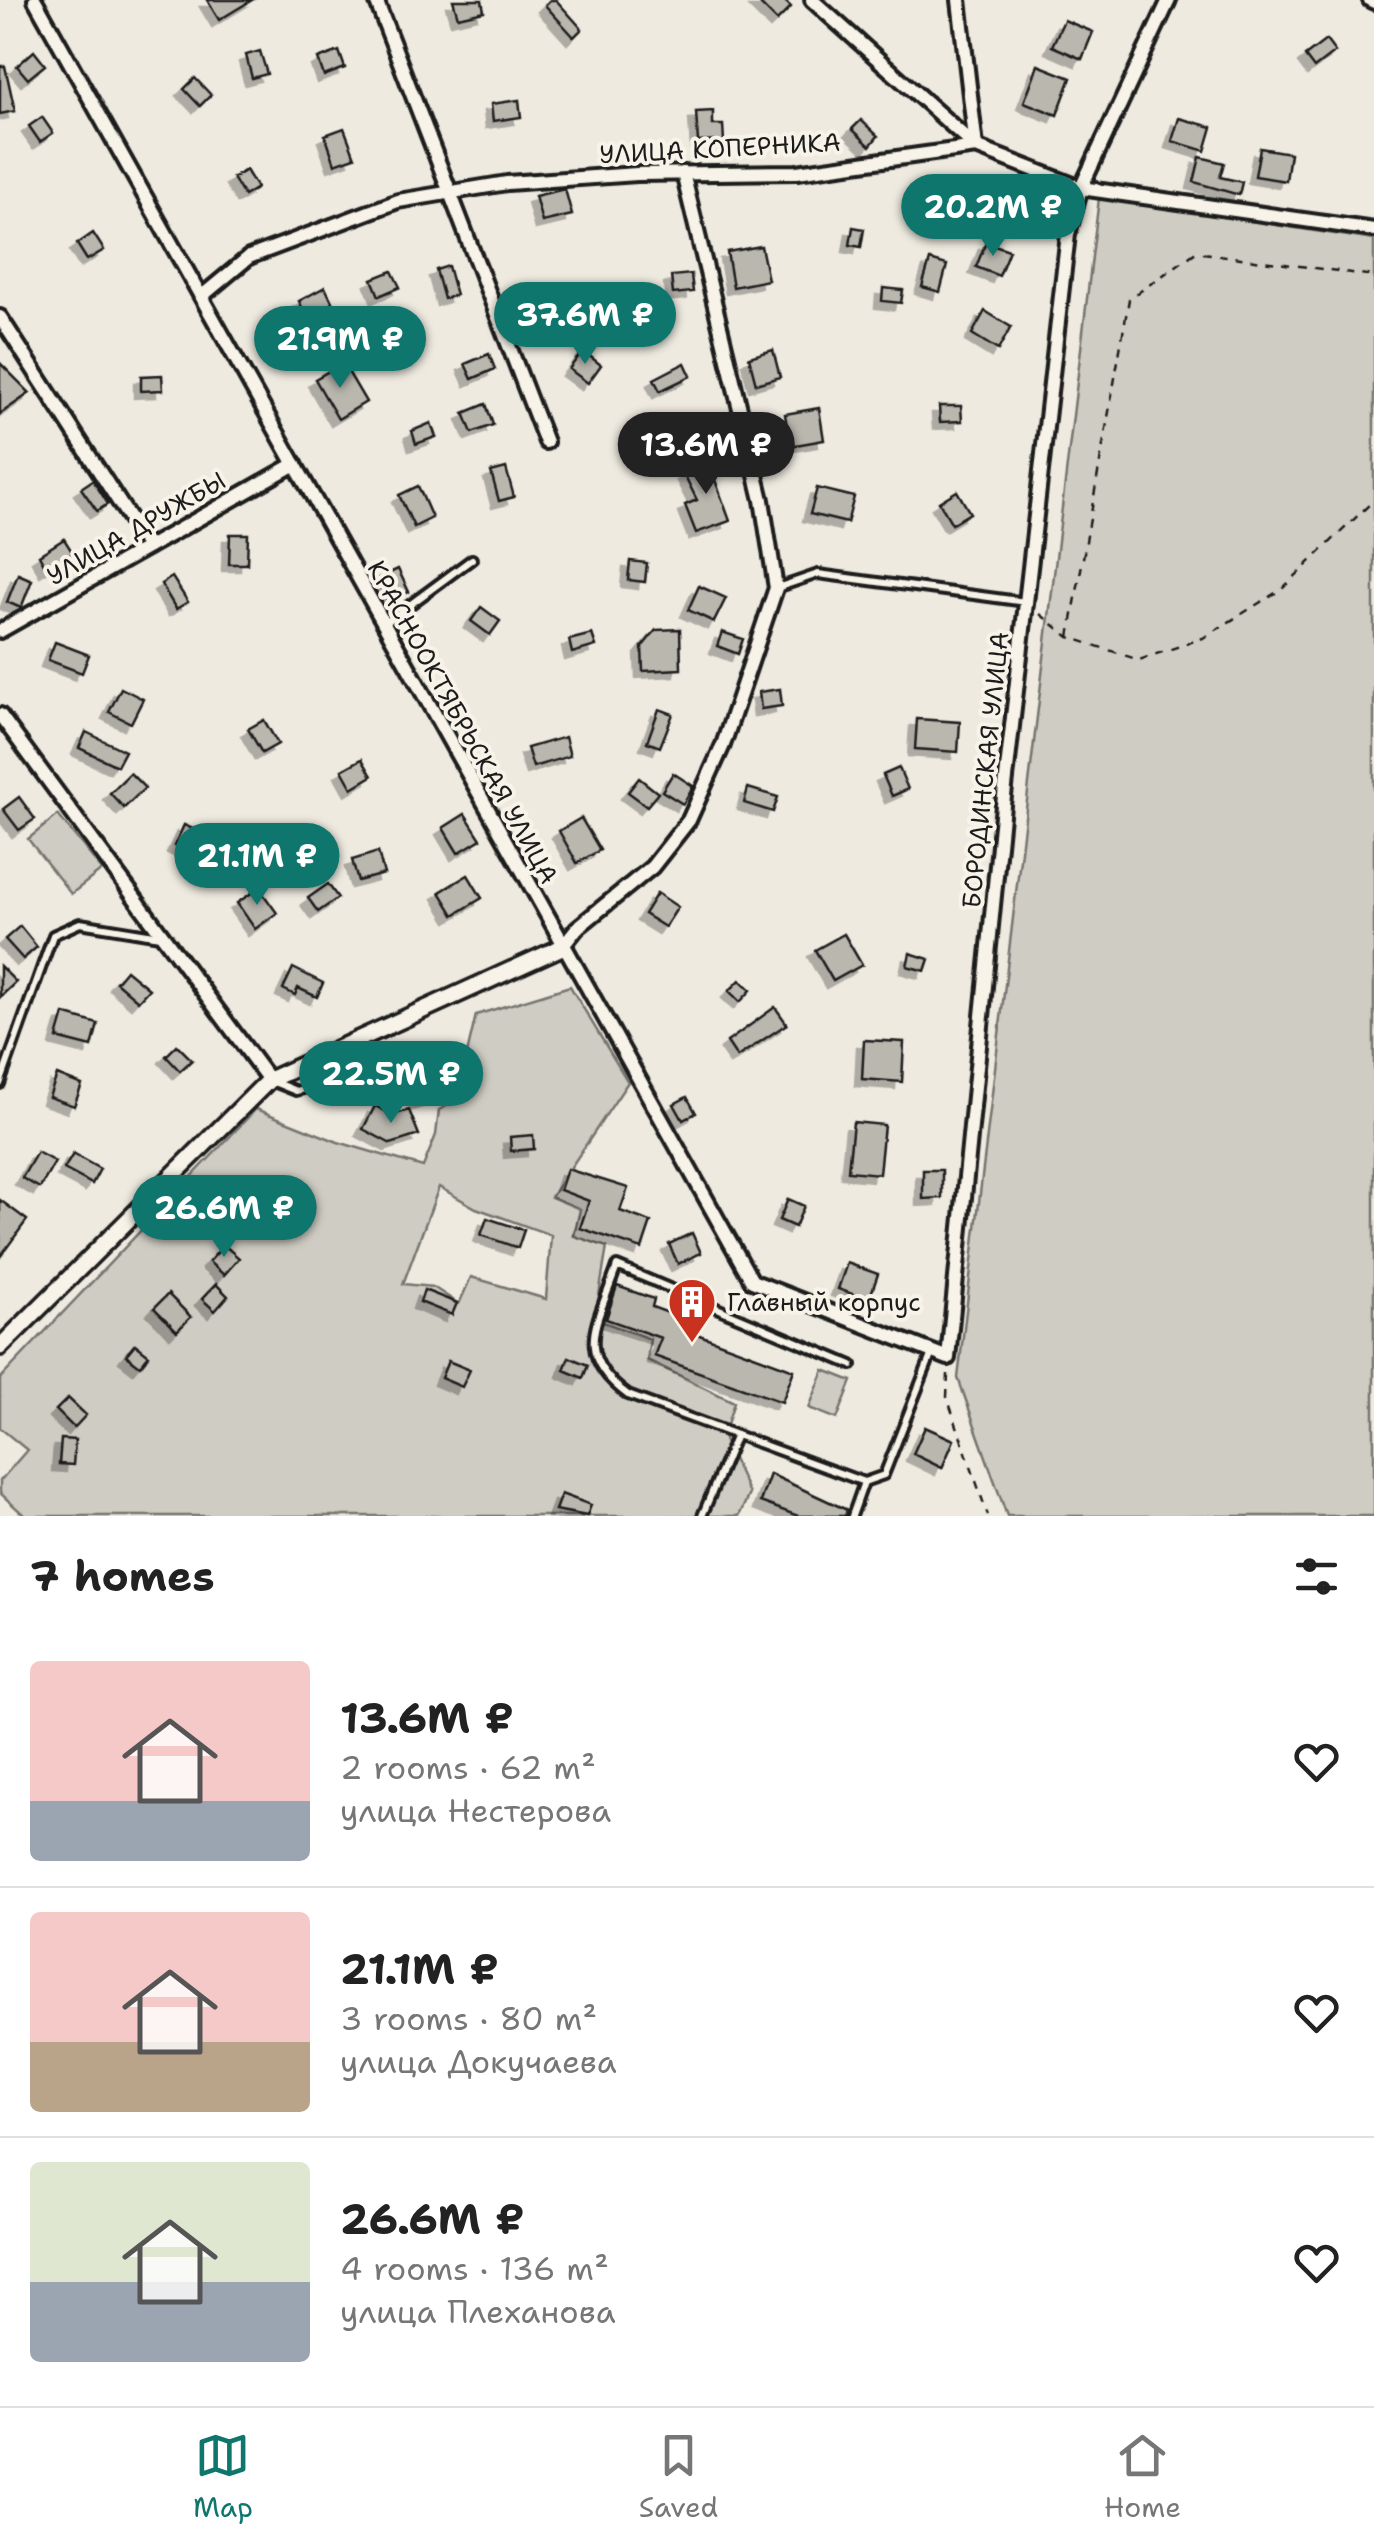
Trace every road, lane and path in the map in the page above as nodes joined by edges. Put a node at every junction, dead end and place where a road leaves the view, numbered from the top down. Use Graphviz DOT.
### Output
graph roads {
  1 [pos="35,0"];
  2 [pos="376,0"];
  3 [pos="812,0"];
  4 [pos="959,0"];
  5 [pos="1169,0"];
  6 [pos="976,147"];
  7 [pos="683,173"];
  8 [pos="1081,188"];
  9 [pos="450,192"];
  10 [pos="1374,230"];
  11 [pos="1374,276"];
  12 [pos="202,296"];
  13 [pos="0,316"];
  14 [pos="546,442"];
  15 [pos="295,464"];
  16 [pos="1373,503"];
  17 [pos="148,547"];
  18 [pos="472,559"];
  19 [pos="776,588"];
  20 [pos="1026,602"];
  21 [pos="383,624"];
  22 [pos="0,631"];
  23 [pos="1069,637"];
  24 [pos="0,715"];
  25 [pos="166,937"];
  26 [pos="562,946"];
  27 [pos="269,1080"];
  28 [pos="0,1084"];
  29 [pos="307,1088"];
  30 [pos="0,1347"];
  31 [pos="933,1352"];
  32 [pos="948,1358"];
  33 [pos="852,1365"];
  34 [pos="736,1435"];
  35 [pos="864,1482"];
  36 [pos="702,1516"];
  37 [pos="852,1516"];
  38 [pos="988,1516"];
  1 -- 12 [label="street, КРАСНООКТЯБРЬСКАЯ УЛИЦА"];
  2 -- 9 [label="street"];
  3 -- 6 [label="street"];
  4 -- 6 [label="street"];
  5 -- 8 [label="street, БОРОДИНСКАЯ УЛИЦА"];
  6 -- 7 [label="street, УЛИЦА КОПЕРНИКА"];
  6 -- 8 [label="street, УЛИЦА КОПЕРНИКА"];
  7 -- 9 [label="street, УЛИЦА КОПЕРНИКА"];
  7 -- 19 [label="street"];
  8 -- 10 [label="street, УЛИЦА КОПЕРНИКА"];
  8 -- 20 [label="street, БОРОДИНСКАЯ УЛИЦА"];
  9 -- 12 [label="street, УЛИЦА КОПЕРНИКА"];
  9 -- 14 [label="street"];
  11 -- 23 [label="path"];
  12 -- 15 [label="street, КРАСНООКТЯБРЬСКАЯ УЛИЦА"];
  13 -- 17 [label="street"];
  15 -- 17 [label="street, УЛИЦА ДРУЖБЫ"];
  15 -- 21 [label="street, КРАСНООКТЯБРЬСКАЯ УЛИЦА"];
  16 -- 23 [label="path"];
  17 -- 22 [label="street, УЛИЦА ДРУЖБЫ"];
  18 -- 21 [label="lane"];
  19 -- 20 [label="lane"];
  19 -- 26 [label="street"];
  20 -- 23 [label="path"];
  20 -- 32 [label="street, БОРОДИНСКАЯ УЛИЦА"];
  21 -- 26 [label="street, КРАСНООКТЯБРЬСКАЯ УЛИЦА"];
  24 -- 25 [label="street"];
  25 -- 27 [label="street"];
  25 -- 28 [label="lane"];
  26 -- 27 [label="street"];
  26 -- 31 [label="street, КРАСНООКТЯБРЬСКАЯ УЛИЦА"];
  27 -- 29 [label="lane"];
  27 -- 30 [label="street"];
  31 -- 32 [label="street, КРАСНООКТЯБРЬСКАЯ УЛИЦА"];
  31 -- 35 [label="lane"];
  32 -- 38 [label="path"];
  33 -- 34 [label="lane"];
  34 -- 35 [label="lane"];
  34 -- 36 [label="lane"];
  35 -- 37 [label="lane"];
}
